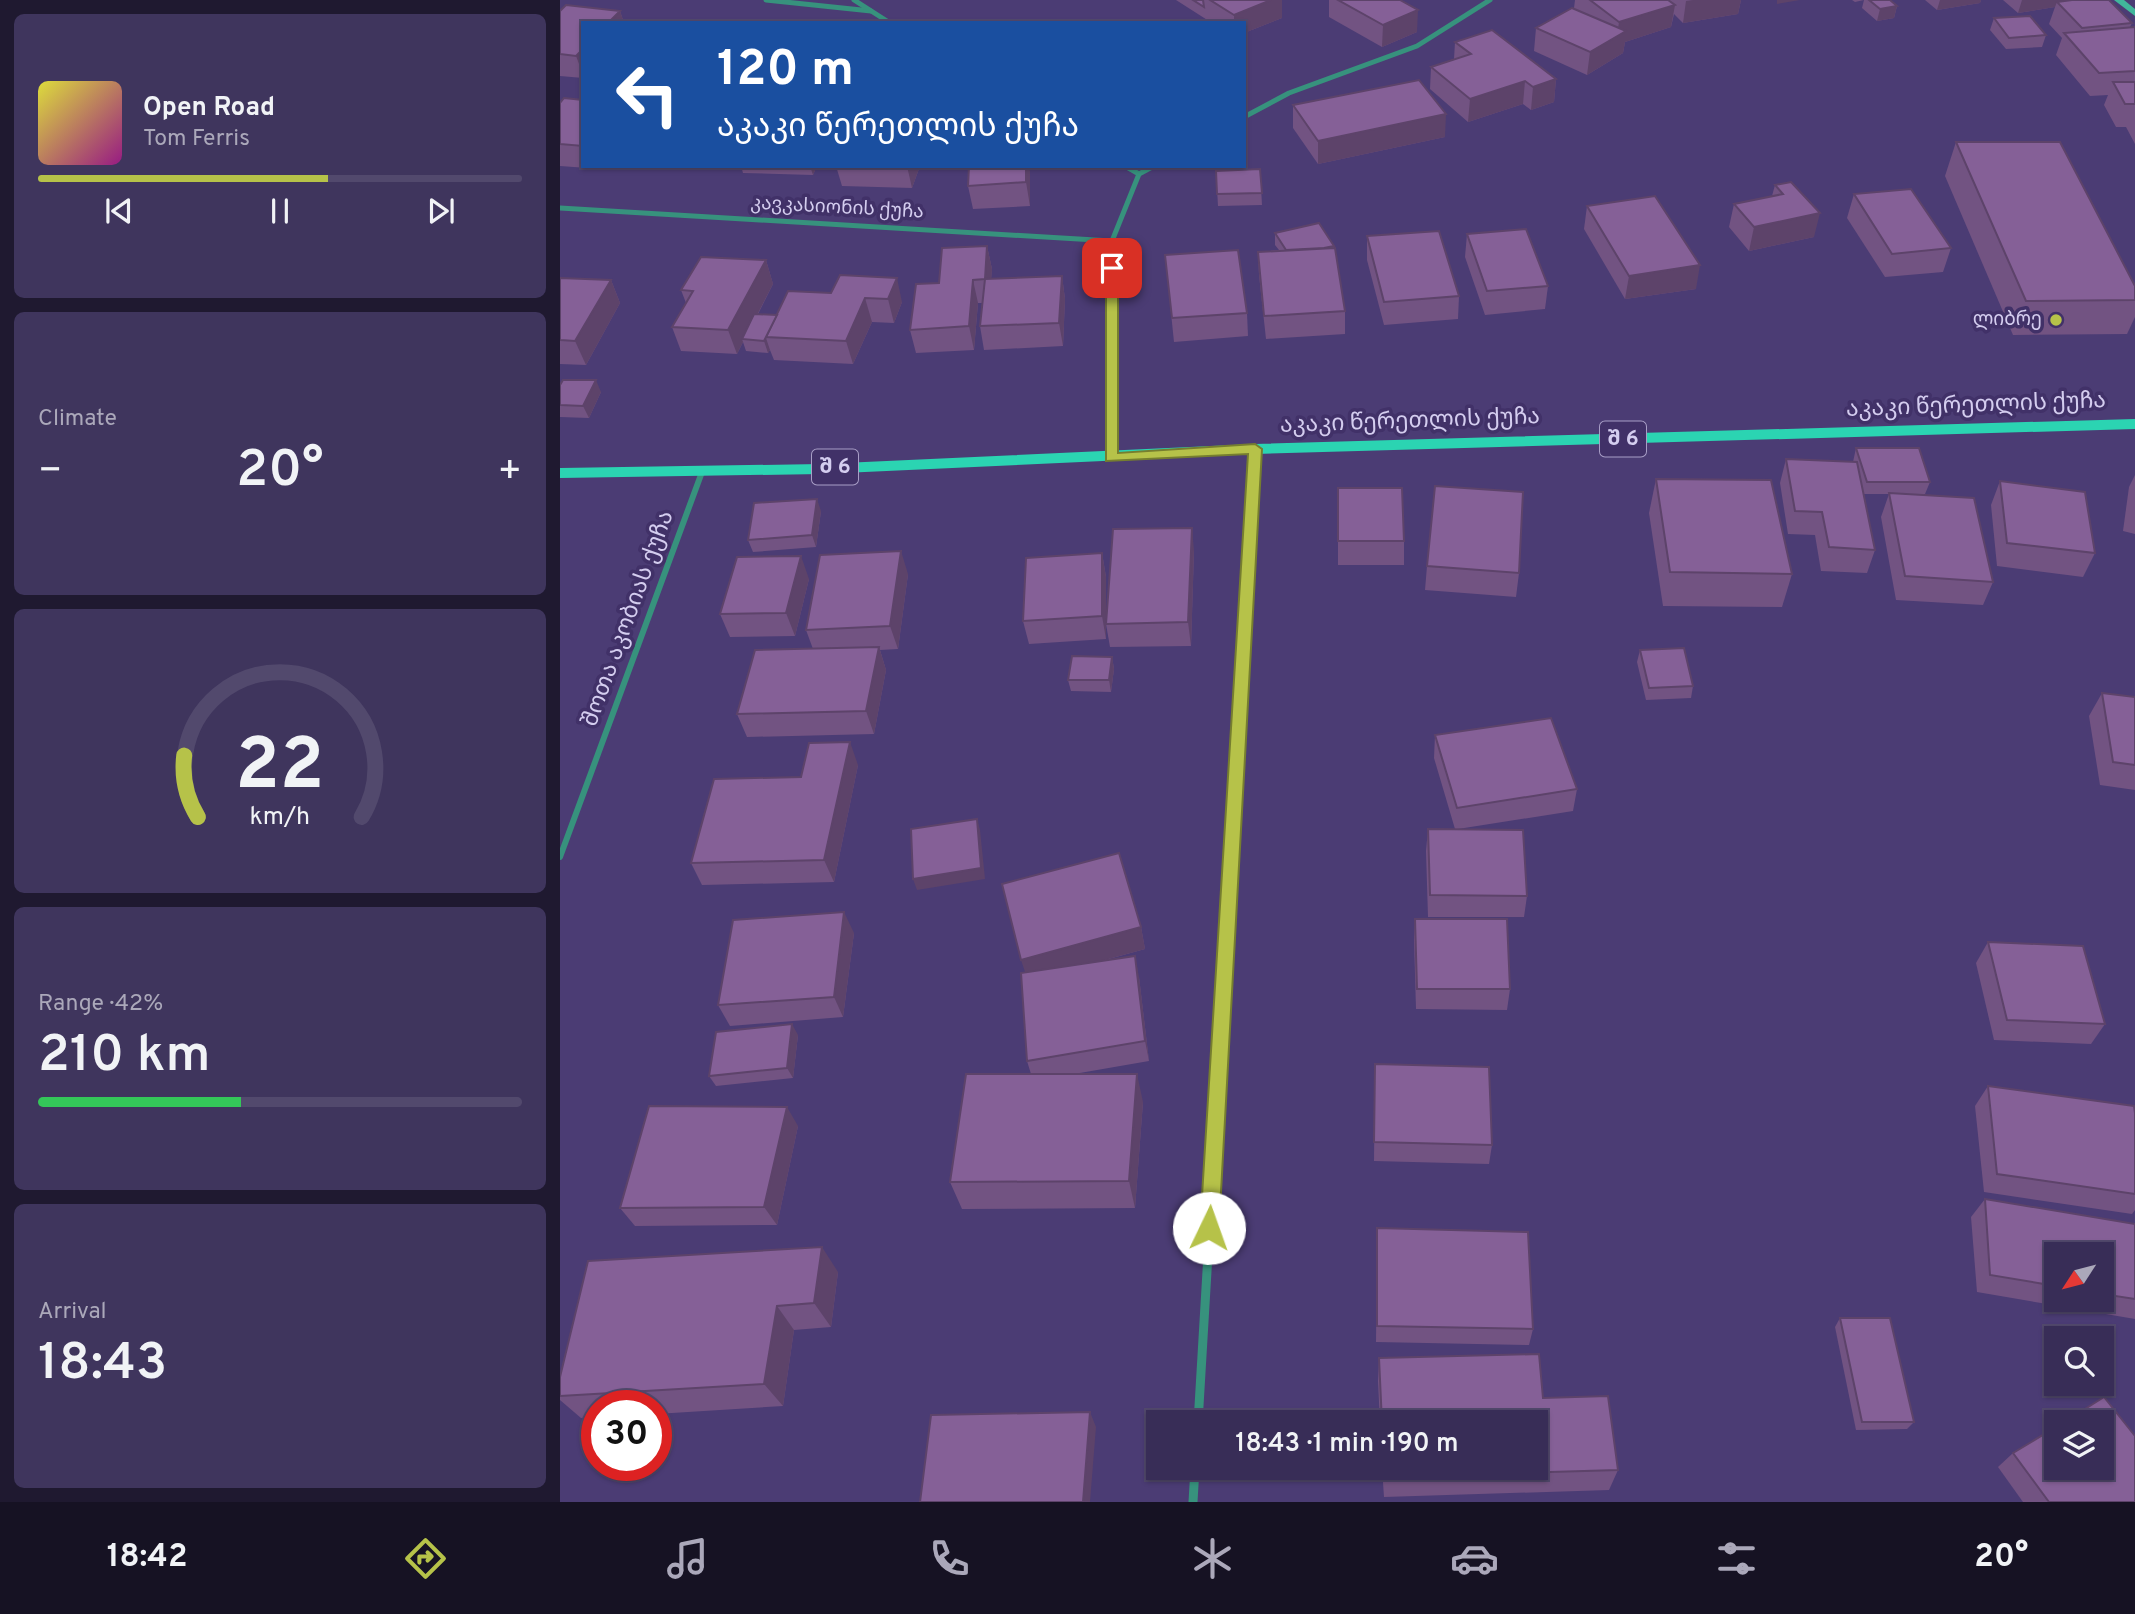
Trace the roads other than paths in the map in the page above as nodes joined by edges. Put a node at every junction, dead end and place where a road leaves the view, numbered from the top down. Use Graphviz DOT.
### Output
graph roads {
  1 [pos="766,0"];
  2 [pos="854,0"];
  3 [pos="1490,0"];
  4 [pos="2118,0"];
  5 [pos="871,11"];
  6 [pos="2135,13"];
  7 [pos="887,21"];
  8 [pos="1246,116"];
  9 [pos="1128,168"];
  10 [pos="1150,168"];
  11 [pos="1139,174"];
  12 [pos="560,208"];
  13 [pos="1112,241"];
  14 [pos="2135,424"];
  15 [pos="1255,449"];
  16 [pos="1111,457"];
  17 [pos="702,472"];
  18 [pos="560,474"];
  19 [pos="560,856"];
  20 [pos="1199,1410"];
  21 [pos="1194,1480"];
  22 [pos="1193,1502"];
  1 -- 5 [label="street"];
  2 -- 5 [label="street"];
  3 -- 8 [label="street"];
  4 -- 6 [label="street"];
  5 -- 7 [label="street"];
  9 -- 11 [label="street"];
  10 -- 11 [label="street"];
  11 -- 13 [label="street"];
  12 -- 13 [label="street, კავკასიონის ქუჩა"];
  13 -- 16 [label="street"];
  14 -- 15 [label="main road, აკაკი წერეთლის ქუჩა / შ 6"];
  15 -- 16 [label="main road, აკაკი წერეთლის ქუჩა / შ 6"];
  15 -- 20 [label="street"];
  16 -- 17 [label="main road, აკაკი წერეთლის ქუჩა / შ 6"];
  17 -- 18 [label="main road, აკაკი წერეთლის ქუჩა / შ 6"];
  17 -- 19 [label="street, შოთა აკობიას ქუჩა"];
  21 -- 22 [label="street"];
}
